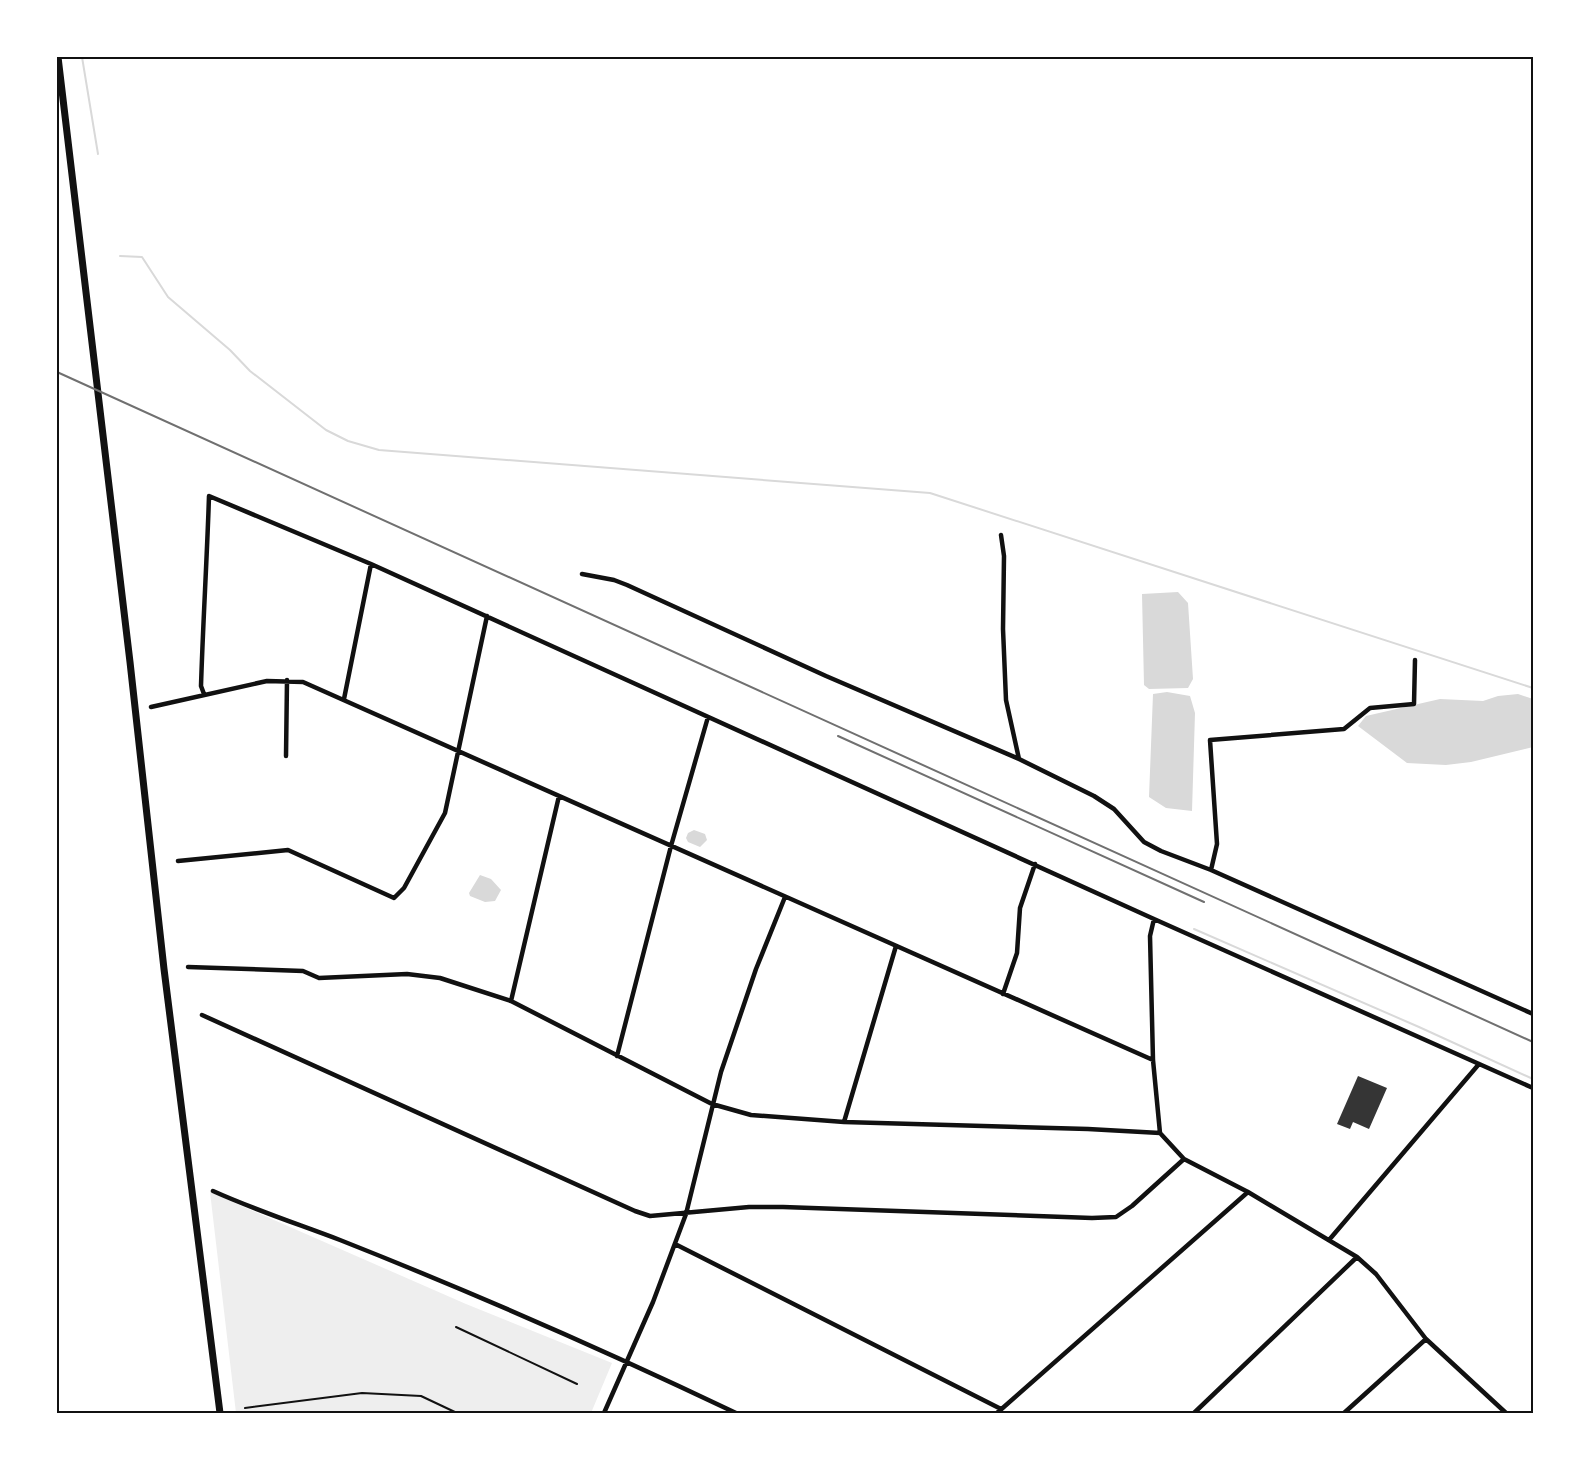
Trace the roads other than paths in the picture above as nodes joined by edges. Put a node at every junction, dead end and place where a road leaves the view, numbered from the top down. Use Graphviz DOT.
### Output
graph roads {
  1 [pos="58,57"];
  2 [pos="1001,535"];
  3 [pos="372,564"];
  4 [pos="582,574"];
  5 [pos="487,616"];
  6 [pos="1415,660"];
  7 [pos="287,680"];
  8 [pos="204,694"];
  9 [pos="344,699"];
  10 [pos="151,707"];
  11 [pos="708,717"];
  12 [pos="459,752"];
  13 [pos="286,756"];
  14 [pos="1019,759"];
  15 [pos="560,796"];
  16 [pos="671,846"];
  17 [pos="178,861"];
  18 [pos="1035,864"];
  19 [pos="1211,870"];
  20 [pos="785,897"];
  21 [pos="1154,919"];
  22 [pos="896,946"];
  23 [pos="188,968"];
  24 [pos="1003,994"];
  25 [pos="511,1001"];
  26 [pos="1533,1014"];
  27 [pos="202,1015"];
  28 [pos="617,1056"];
  29 [pos="1153,1060"];
  30 [pos="1479,1064"];
  31 [pos="1533,1089"];
  32 [pos="712,1104"];
  33 [pos="844,1122"];
  34 [pos="1160,1133"];
  35 [pos="1184,1159"];
  36 [pos="213,1191"];
  37 [pos="1248,1192"];
  38 [pos="686,1214"];
  39 [pos="1329,1240"];
  40 [pos="675,1244"];
  41 [pos="1358,1257"];
  42 [pos="456,1327"];
  43 [pos="1426,1339"];
  44 [pos="626,1360"];
  45 [pos="576,1384"];
  46 [pos="245,1408"];
  47 [pos="999,1411"];
  48 [pos="220,1413"];
  49 [pos="457,1413"];
  50 [pos="604,1413"];
  51 [pos="736,1413"];
  52 [pos="1194,1413"];
  53 [pos="1344,1413"];
  54 [pos="1506,1413"];
  1 -- 48 [label="main road"];
  2 -- 14 [label="street"];
  3 -- 5 [label="street"];
  3 -- 8 [label="street"];
  3 -- 9 [label="street"];
  4 -- 14 [label="street"];
  5 -- 11 [label="street"];
  5 -- 12 [label="street"];
  6 -- 19 [label="street"];
  7 -- 8 [label="street"];
  7 -- 9 [label="street"];
  7 -- 13 [label="street"];
  8 -- 10 [label="street"];
  9 -- 12 [label="street"];
  11 -- 16 [label="street"];
  11 -- 18 [label="street"];
  12 -- 15 [label="street"];
  12 -- 17 [label="street"];
  14 -- 19 [label="street"];
  15 -- 16 [label="street"];
  15 -- 25 [label="street"];
  16 -- 20 [label="street"];
  16 -- 28 [label="street"];
  18 -- 21 [label="street"];
  18 -- 24 [label="street"];
  19 -- 26 [label="street"];
  20 -- 22 [label="street"];
  20 -- 32 [label="street"];
  21 -- 29 [label="street"];
  21 -- 30 [label="street"];
  22 -- 24 [label="street"];
  22 -- 33 [label="street"];
  23 -- 25 [label="street"];
  24 -- 29 [label="street"];
  25 -- 28 [label="street"];
  27 -- 38 [label="street"];
  28 -- 32 [label="street"];
  29 -- 34 [label="street"];
  30 -- 31 [label="street"];
  30 -- 39 [label="street"];
  32 -- 33 [label="street"];
  32 -- 38 [label="street"];
  33 -- 34 [label="street"];
  34 -- 35 [label="street"];
  35 -- 37 [label="street"];
  35 -- 38 [label="street"];
  36 -- 44 [label="street"];
  37 -- 39 [label="street"];
  37 -- 47 [label="street"];
  38 -- 40 [label="street"];
  39 -- 41 [label="street"];
  40 -- 44 [label="street"];
  40 -- 47 [label="street"];
  41 -- 43 [label="street"];
  41 -- 52 [label="street"];
  42 -- 45 [label="lane"];
  43 -- 53 [label="street"];
  43 -- 54 [label="street"];
  44 -- 50 [label="street"];
  44 -- 51 [label="street"];
  46 -- 49 [label="lane"];
}
